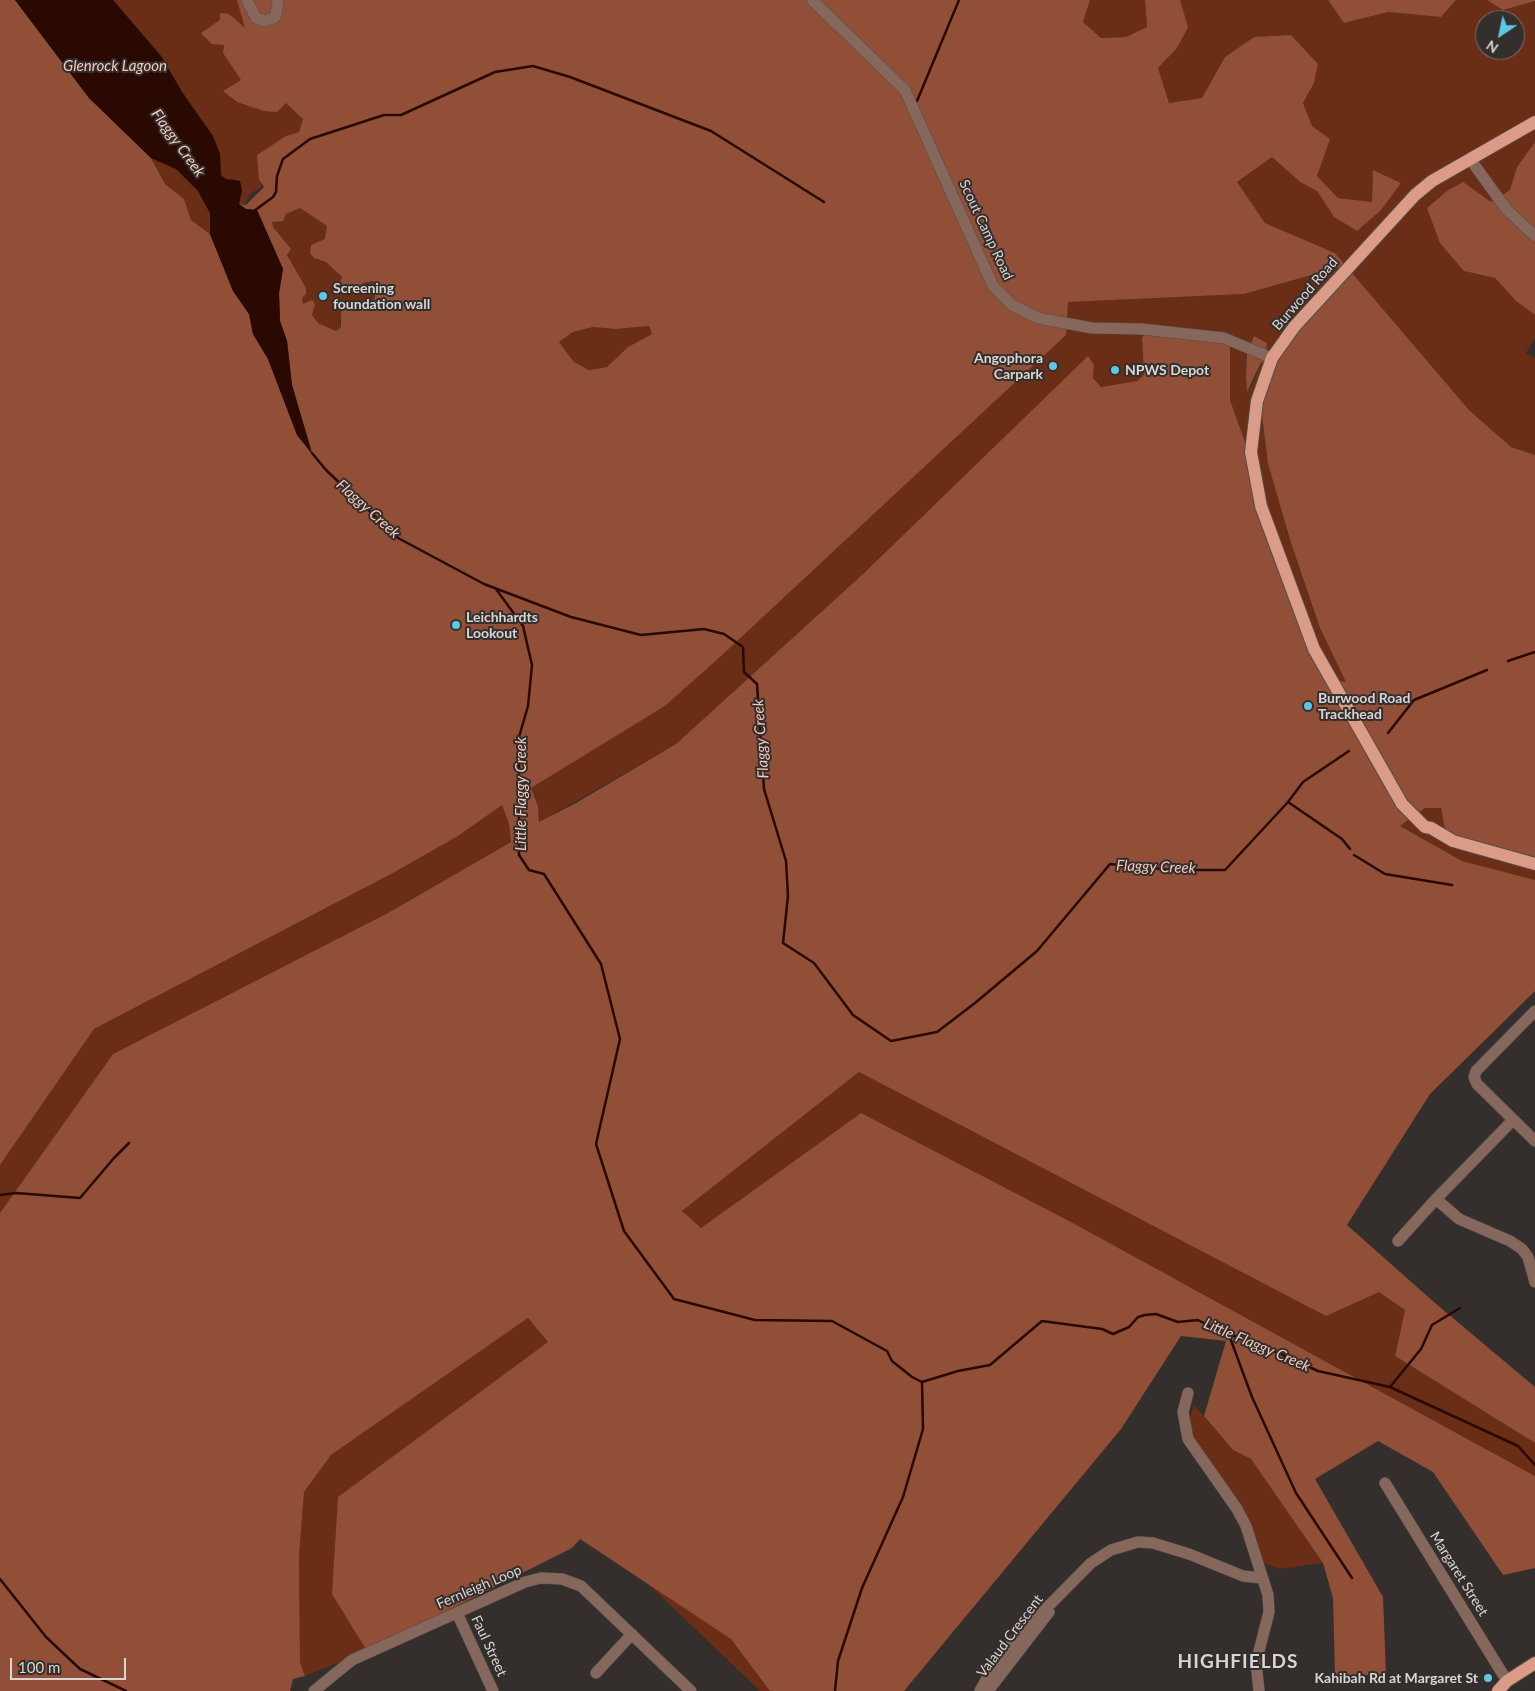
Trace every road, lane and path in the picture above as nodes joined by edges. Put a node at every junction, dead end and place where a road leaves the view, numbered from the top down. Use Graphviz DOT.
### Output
graph roads {
  1 [pos="247,0"];
  2 [pos="278,0"];
  3 [pos="812,0"];
  4 [pos="1535,122"];
  5 [pos="1470,159"];
  6 [pos="1535,236"];
  7 [pos="1272,358"];
  8 [pos="1535,864"];
  9 [pos="1535,1011"];
  10 [pos="1513,1120"];
  11 [pos="1535,1141"];
  12 [pos="1436,1199"];
  13 [pos="1398,1241"];
  14 [pos="1535,1282"];
  15 [pos="1188,1393"];
  16 [pos="1386,1483"];
  17 [pos="1261,1578"];
  18 [pos="1056,1600"];
  19 [pos="457,1612"];
  20 [pos="632,1634"];
  21 [pos="1535,1663"];
  22 [pos="596,1673"];
  23 [pos="1506,1681"];
  24 [pos="314,1691"];
  25 [pos="493,1691"];
  26 [pos="691,1691"];
  27 [pos="980,1691"];
  28 [pos="988,1691"];
  29 [pos="1259,1691"];
  30 [pos="1498,1691"];
  1 -- 2 [label="street"];
  3 -- 7 [label="street, Scout Camp Road"];
  4 -- 5 [label="main road, Burwood Road"];
  5 -- 6 [label="street"];
  5 -- 7 [label="main road, Burwood Road"];
  7 -- 8 [label="main road, Burwood Road"];
  9 -- 10 [label="street"];
  10 -- 11 [label="street"];
  10 -- 12 [label="street"];
  12 -- 13 [label="street"];
  12 -- 14 [label="street"];
  15 -- 17 [label="street"];
  16 -- 23 [label="street, Margaret Street"];
  17 -- 18 [label="street, Valaud Crescent"];
  17 -- 29 [label="street"];
  18 -- 27 [label="street, Valaud Crescent"];
  18 -- 28 [label="street, Valaud Crescent"];
  19 -- 20 [label="street, Fernleigh Loop"];
  19 -- 24 [label="street, Fernleigh Loop"];
  19 -- 25 [label="street, Faul Street"];
  20 -- 22 [label="street"];
  20 -- 26 [label="street, Fernleigh Loop"];
  21 -- 23 [label="main road"];
  23 -- 30 [label="main road"];
}
